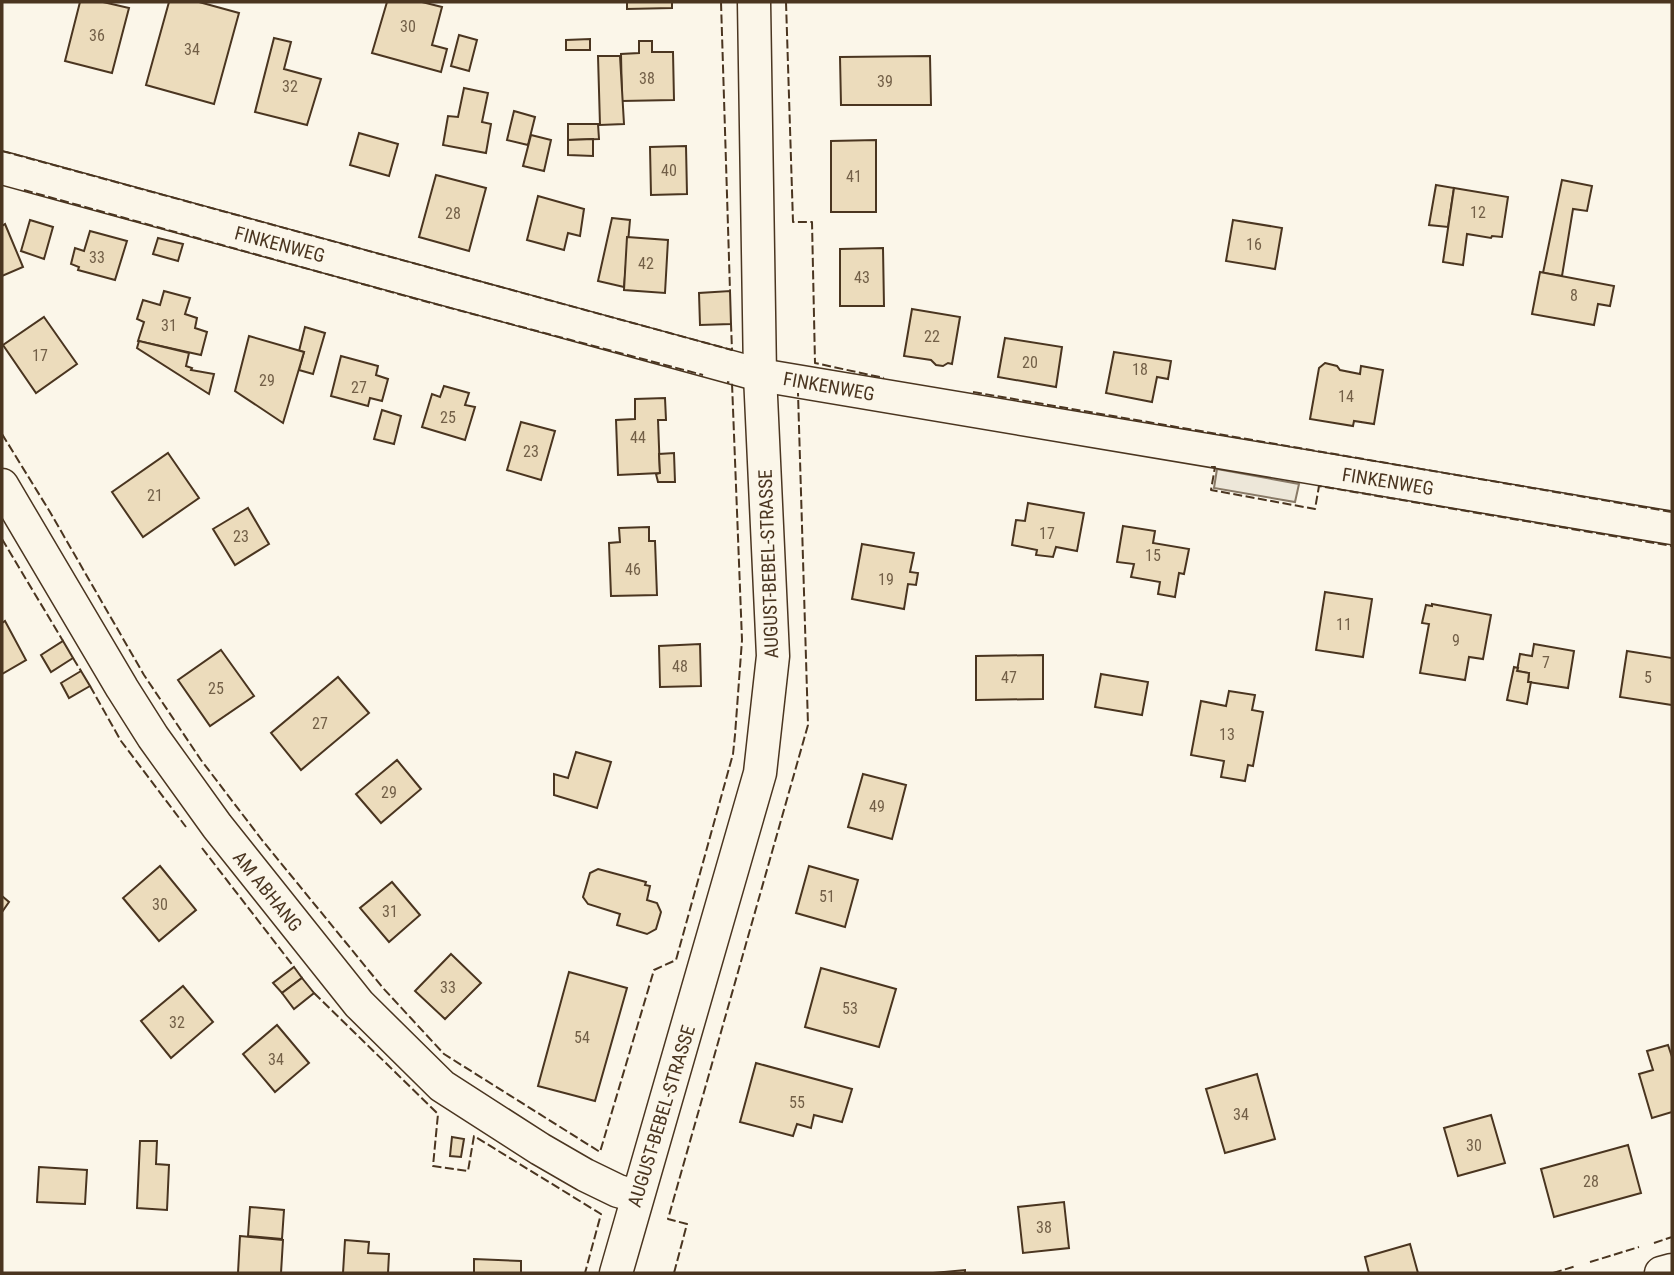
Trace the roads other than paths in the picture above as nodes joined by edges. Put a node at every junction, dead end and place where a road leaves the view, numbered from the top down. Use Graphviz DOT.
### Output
graph roads {
  1 [pos="754,2"];
  2 [pos="2,168"];
  3 [pos="760,374"];
  4 [pos="2,485"];
  5 [pos="1672,528"];
  6 [pos="636,1196"];
  7 [pos="1672,1270"];
  8 [pos="616,1273"];
  9 [pos="1661,1273"];
  1 -- 3 [label="street, AUGUST-BEBEL-STRASSE"];
  2 -- 3 [label="street, FINKENWEG"];
  3 -- 5 [label="street, FINKENWEG"];
  3 -- 6 [label="street, AUGUST-BEBEL-STRASSE"];
  4 -- 6 [label="street, AM ABHANG"];
  6 -- 8 [label="street, AUGUST-BEBEL-STRASSE"];
  7 -- 9 [label="street"];
}
